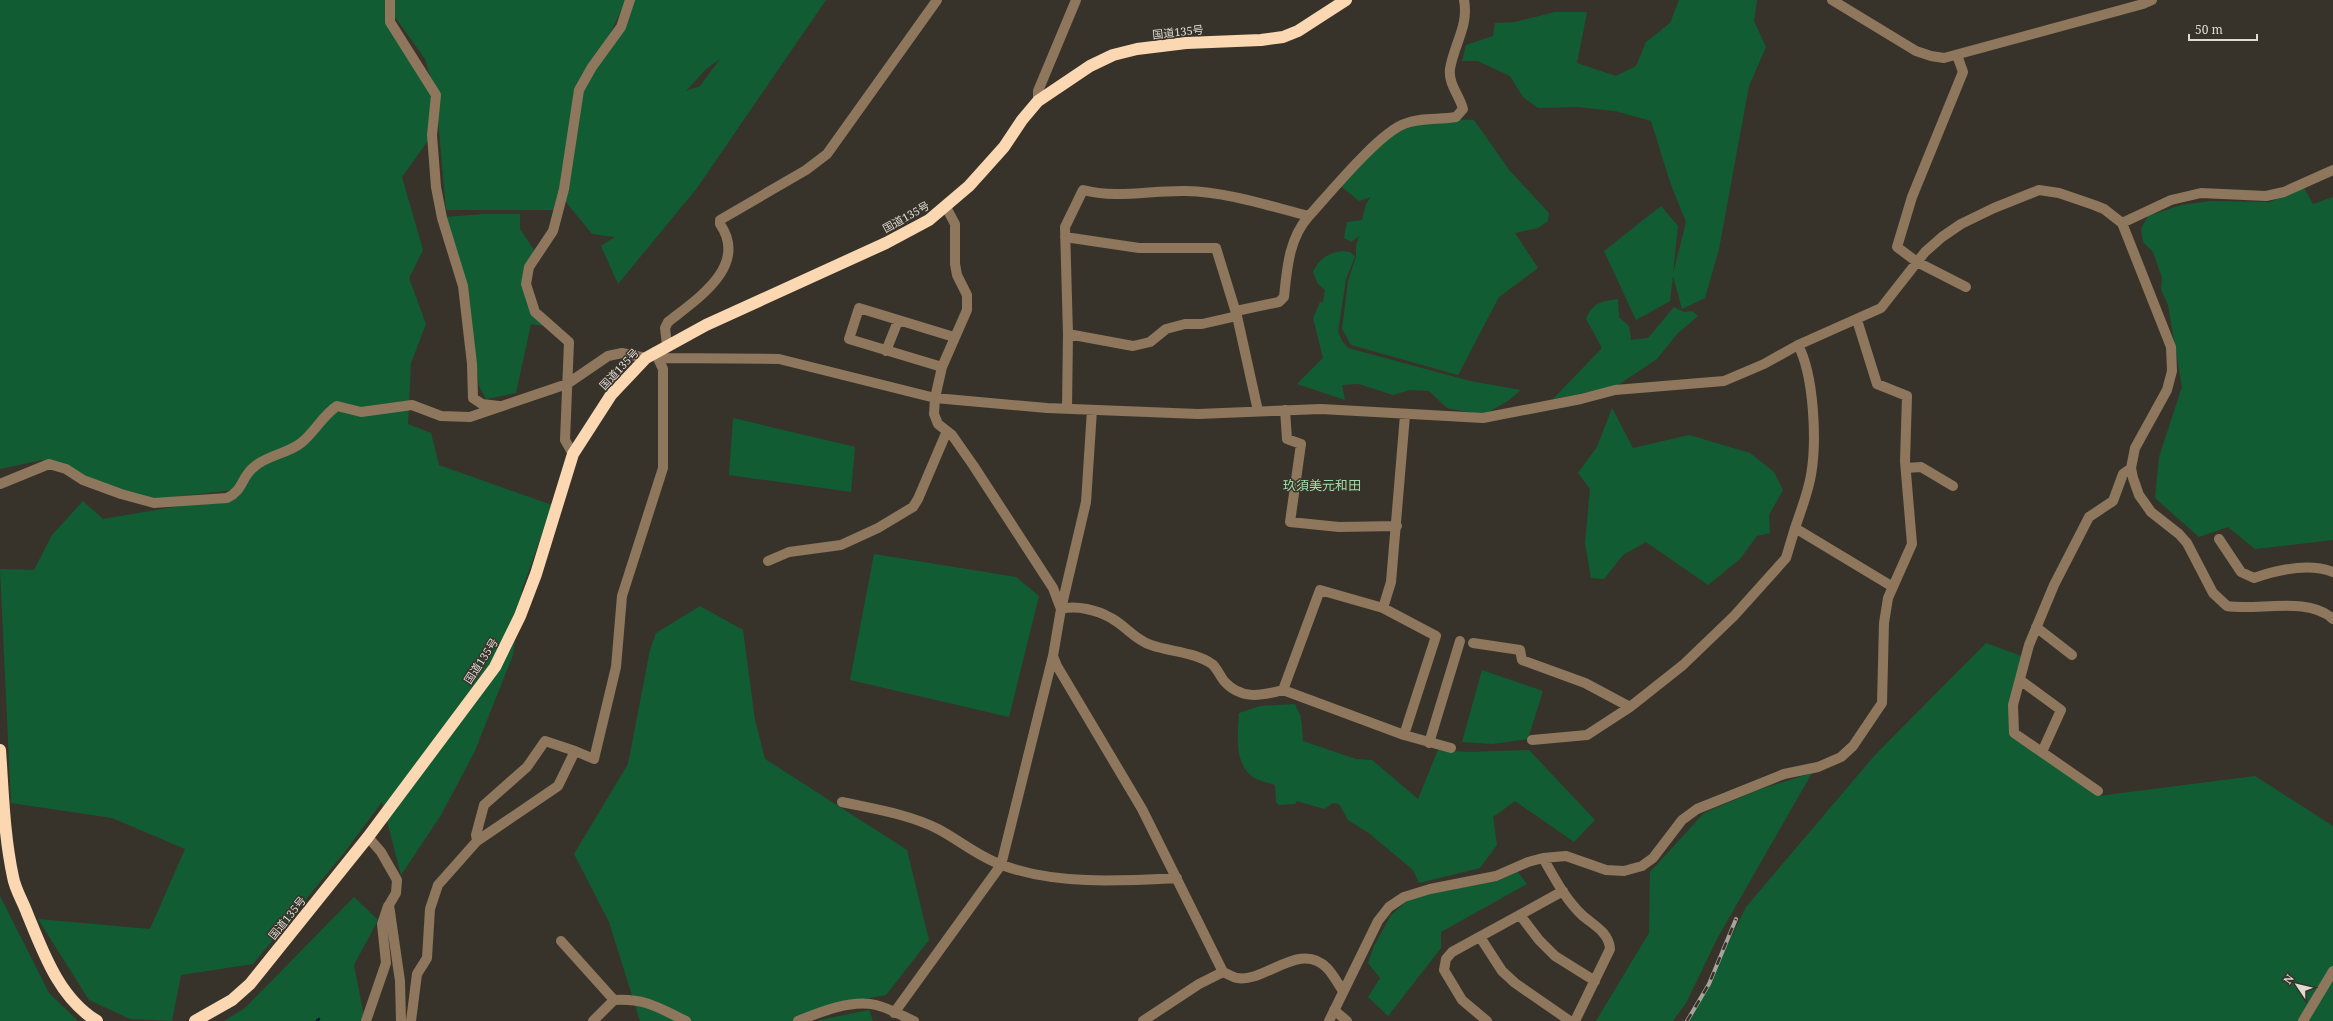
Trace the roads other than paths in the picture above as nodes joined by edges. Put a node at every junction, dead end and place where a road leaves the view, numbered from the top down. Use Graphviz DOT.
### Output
graph roads {
  1 [pos="390,0"];
  2 [pos="630,0"];
  3 [pos="937,0"];
  4 [pos="1076,0"];
  5 [pos="1346,0"];
  6 [pos="1464,0"];
  7 [pos="1832,0"];
  8 [pos="2152,0"];
  9 [pos="1957,55"];
  10 [pos="1038,101"];
  11 [pos="2333,170"];
  12 [pos="946,207"];
  13 [pos="1309,216"];
  14 [pos="2122,223"];
  15 [pos="1065,237"];
  16 [pos="1918,262"];
  17 [pos="1966,288"];
  18 [pos="1237,313"];
  19 [pos="1857,320"];
  20 [pos="898,321"];
  21 [pos="1068,334"];
  22 [pos="954,337"];
  23 [pos="667,345"];
  24 [pos="1798,345"];
  25 [pos="886,351"];
  26 [pos="650,355"];
  27 [pos="942,367"];
  28 [pos="567,384"];
  29 [pos="935,398"];
  30 [pos="503,406"];
  31 [pos="1067,408"];
  32 [pos="1092,410"];
  33 [pos="1285,410"];
  34 [pos="1258,411"];
  35 [pos="1405,415"];
  36 [pos="947,431"];
  37 [pos="573,454"];
  38 [pos="1906,468"];
  39 [pos="2132,468"];
  40 [pos="0,484"];
  41 [pos="1953,486"];
  42 [pos="1397,526"];
  43 [pos="1795,528"];
  44 [pos="2219,539"];
  45 [pos="768,561"];
  46 [pos="2333,572"];
  47 [pos="1893,588"];
  48 [pos="1383,608"];
  49 [pos="1062,609"];
  50 [pos="2333,619"];
  51 [pos="2036,627"];
  52 [pos="1460,641"];
  53 [pos="1473,643"];
  54 [pos="2072,655"];
  55 [pos="1053,656"];
  56 [pos="2020,680"];
  57 [pos="1283,690"];
  58 [pos="1630,707"];
  59 [pos="1404,735"];
  60 [pos="1532,740"];
  61 [pos="1429,743"];
  62 [pos="1451,748"];
  63 [pos="0,750"];
  64 [pos="575,751"];
  65 [pos="2042,752"];
  66 [pos="2098,791"];
  67 [pos="842,802"];
  68 [pos="368,837"];
  69 [pos="477,840"];
  70 [pos="1543,858"];
  71 [pos="1001,865"];
  72 [pos="1177,878"];
  73 [pos="1563,891"];
  74 [pos="389,905"];
  75 [pos="1520,915"];
  76 [pos="1480,937"];
  77 [pos="561,941"];
  78 [pos="2333,971"];
  79 [pos="1223,972"];
  80 [pos="1595,981"];
  81 [pos="1343,991"];
  82 [pos="614,1000"];
  83 [pos="1334,1010"];
  84 [pos="894,1013"];
  85 [pos="97,1021"];
  86 [pos="195,1021"];
  87 [pos="366,1021"];
  88 [pos="401,1021"];
  89 [pos="411,1021"];
  90 [pos="593,1021"];
  91 [pos="686,1021"];
  92 [pos="798,1021"];
  93 [pos="914,1021"];
  94 [pos="1143,1021"];
  95 [pos="1329,1021"];
  96 [pos="1347,1021"];
  97 [pos="1488,1021"];
  98 [pos="1570,1021"];
  99 [pos="1575,1021"];
  100 [pos="2303,1021"];
  1 -- 30 [label="street"];
  2 -- 28 [label="street"];
  3 -- 23 [label="street"];
  4 -- 10 [label="street"];
  5 -- 10 [label="highway, 国道135号"];
  6 -- 13 [label="street"];
  7 -- 9 [label="street"];
  8 -- 9 [label="street"];
  9 -- 16 [label="street"];
  10 -- 12 [label="highway, 国道135号"];
  11 -- 14 [label="street"];
  12 -- 22 [label="street"];
  12 -- 23 [label="highway, 国道135号"];
  13 -- 15 [label="street"];
  13 -- 18 [label="street"];
  14 -- 16 [label="street"];
  14 -- 39 [label="street"];
  15 -- 18 [label="street"];
  15 -- 21 [label="street"];
  16 -- 17 [label="street"];
  16 -- 19 [label="street"];
  18 -- 21 [label="street"];
  18 -- 34 [label="street"];
  19 -- 24 [label="street"];
  19 -- 38 [label="street"];
  20 -- 22 [label="street"];
  20 -- 25 [label="street"];
  20 -- 25 [label="street"];
  21 -- 31 [label="street"];
  22 -- 27 [label="street"];
  23 -- 26 [label="highway, 国道135号"];
  24 -- 35 [label="street"];
  24 -- 43 [label="street"];
  25 -- 27 [label="street"];
  26 -- 28 [label="street"];
  26 -- 29 [label="street"];
  26 -- 37 [label="highway, 国道135号"];
  26 -- 64 [label="street"];
  27 -- 29 [label="street"];
  28 -- 30 [label="street"];
  28 -- 37 [label="street"];
  29 -- 31 [label="street"];
  29 -- 36 [label="street"];
  30 -- 40 [label="street"];
  31 -- 32 [label="street"];
  32 -- 34 [label="street"];
  32 -- 49 [label="street"];
  33 -- 34 [label="street"];
  33 -- 35 [label="street"];
  33 -- 42 [label="street"];
  35 -- 42 [label="street"];
  36 -- 45 [label="street"];
  36 -- 49 [label="street"];
  37 -- 68 [label="highway, 国道135号"];
  38 -- 41 [label="street"];
  38 -- 47 [label="street"];
  39 -- 50 [label="street"];
  39 -- 51 [label="street"];
  42 -- 48 [label="street"];
  43 -- 47 [label="street"];
  43 -- 58 [label="street"];
  44 -- 46 [label="street"];
  47 -- 70 [label="street"];
  48 -- 57 [label="street"];
  48 -- 59 [label="street"];
  49 -- 55 [label="street"];
  49 -- 57 [label="street"];
  51 -- 54 [label="street"];
  51 -- 56 [label="street"];
  52 -- 61 [label="street"];
  53 -- 58 [label="street"];
  55 -- 71 [label="street"];
  55 -- 72 [label="street"];
  56 -- 65 [label="street"];
  56 -- 65 [label="street"];
  57 -- 59 [label="street"];
  58 -- 60 [label="street"];
  59 -- 61 [label="street"];
  61 -- 62 [label="street"];
  63 -- 85 [label="highway"];
  64 -- 69 [label="street"];
  64 -- 69 [label="street"];
  65 -- 66 [label="street"];
  67 -- 71 [label="street"];
  68 -- 74 [label="street"];
  68 -- 86 [label="highway, 国道135号"];
  69 -- 89 [label="street"];
  70 -- 73 [label="street"];
  70 -- 81 [label="street"];
  71 -- 72 [label="street"];
  71 -- 84 [label="street"];
  72 -- 79 [label="street"];
  73 -- 75 [label="street"];
  73 -- 80 [label="street"];
  74 -- 87 [label="street"];
  74 -- 88 [label="street"];
  75 -- 76 [label="street"];
  75 -- 80 [label="street"];
  76 -- 97 [label="street"];
  76 -- 98 [label="street"];
  77 -- 82 [label="street"];
  78 -- 100 [label="street"];
  79 -- 81 [label="street"];
  79 -- 94 [label="street"];
  80 -- 99 [label="street"];
  81 -- 83 [label="street"];
  82 -- 90 [label="street"];
  82 -- 91 [label="street"];
  83 -- 95 [label="street"];
  83 -- 96 [label="street"];
  84 -- 92 [label="street"];
  84 -- 93 [label="street"];
}
